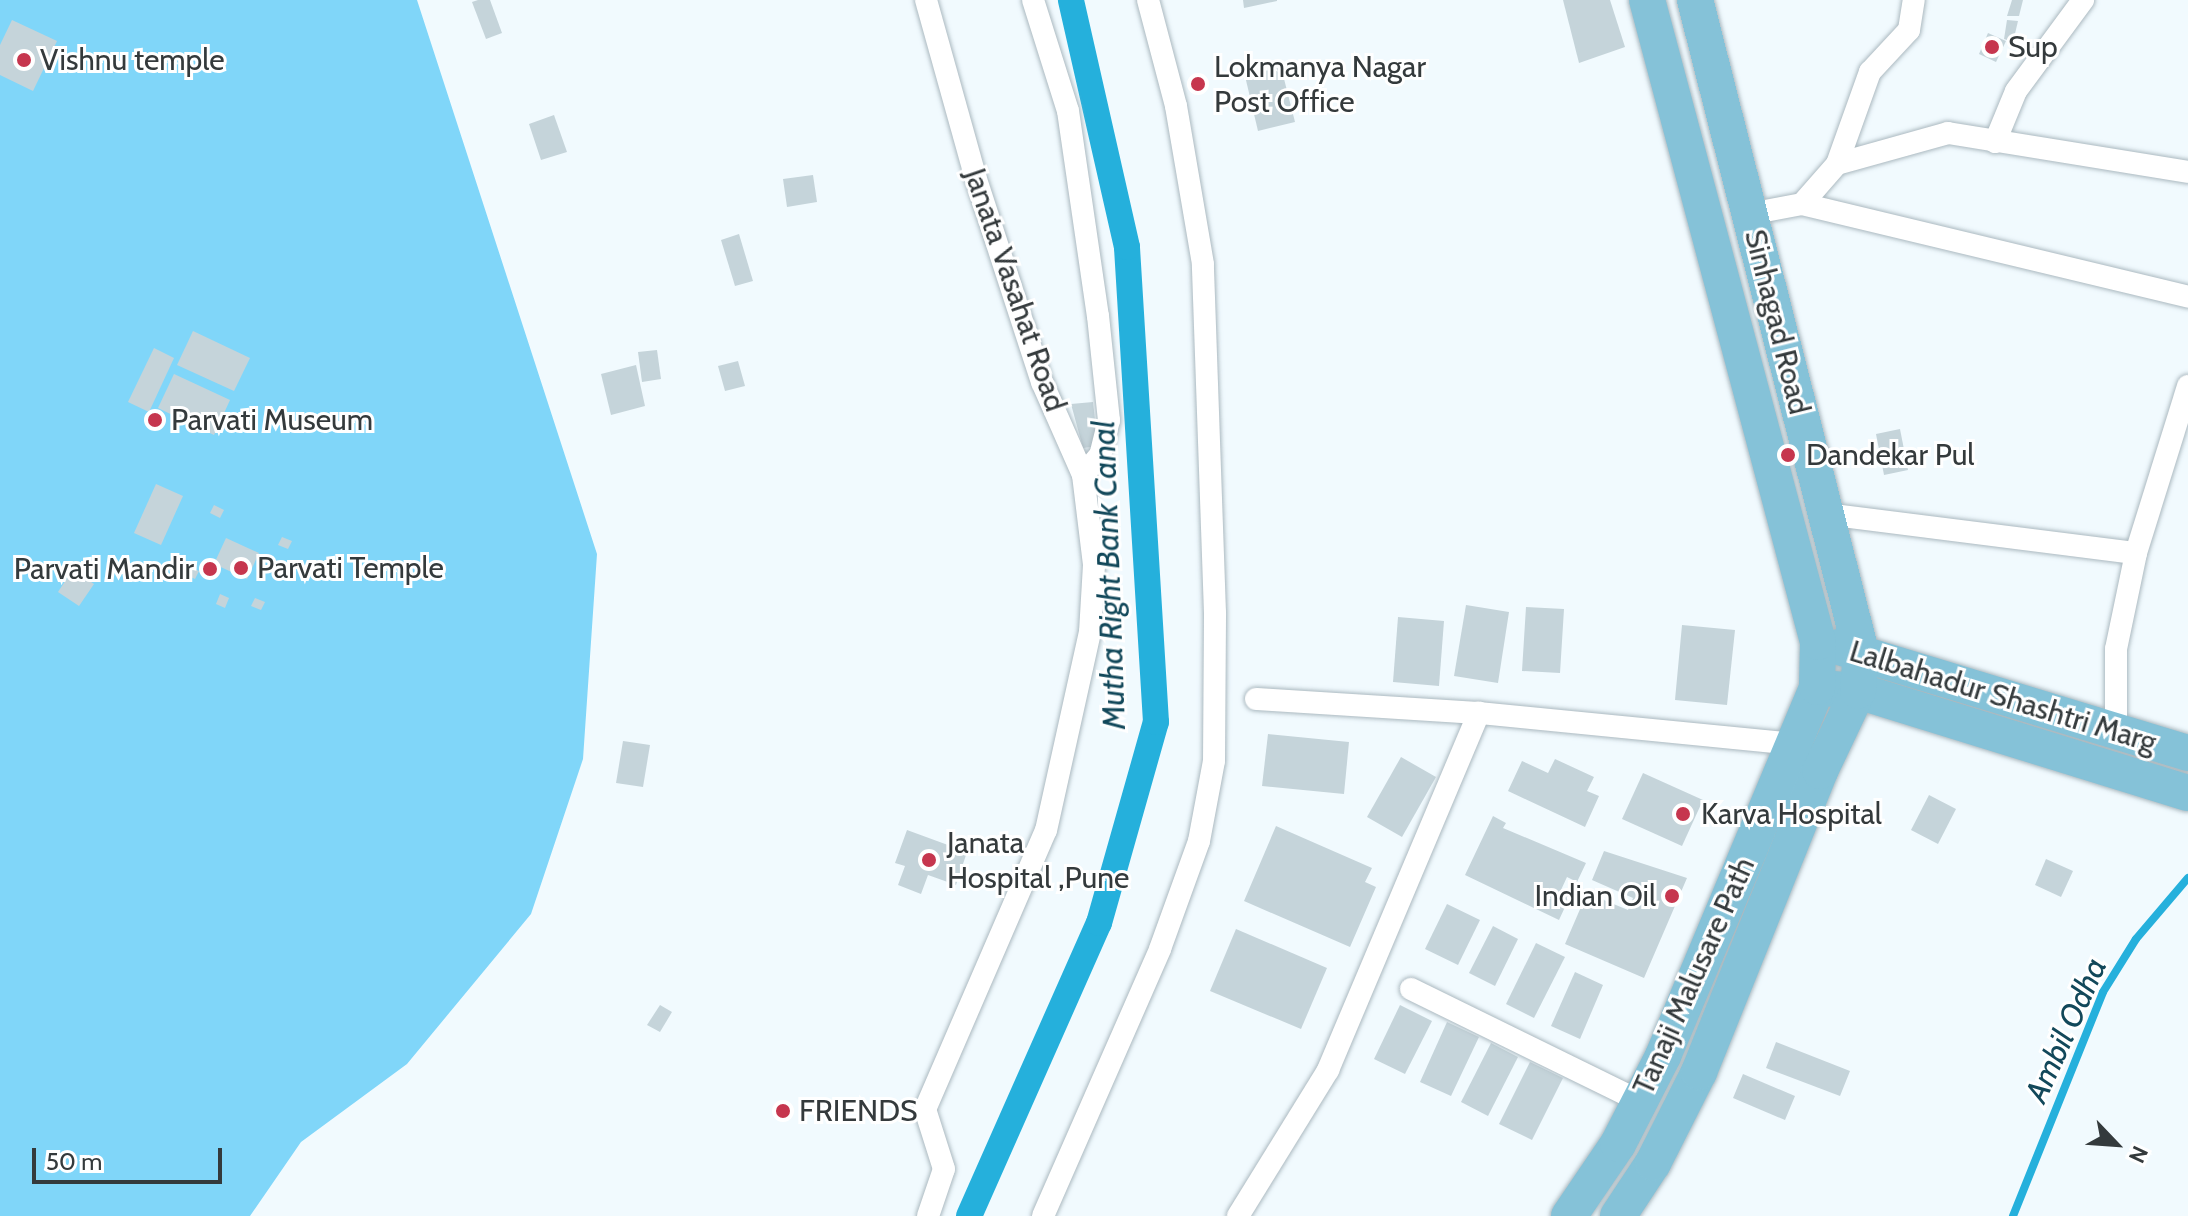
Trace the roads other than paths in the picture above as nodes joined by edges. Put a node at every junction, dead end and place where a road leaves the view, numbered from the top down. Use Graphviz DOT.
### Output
graph roads {
  1 [pos="926,0"];
  2 [pos="1033,0"];
  3 [pos="1148,0"];
  4 [pos="1647,0"];
  5 [pos="1695,0"];
  6 [pos="1914,0"];
  7 [pos="2083,0"];
  8 [pos="1995,142"];
  9 [pos="1837,164"];
  10 [pos="1738,172"];
  11 [pos="2188,172"];
  12 [pos="1696,185"];
  13 [pos="1802,204"];
  14 [pos="1749,214"];
  15 [pos="2188,297"];
  16 [pos="2188,386"];
  17 [pos="1083,475"];
  18 [pos="1826,514"];
  19 [pos="2136,553"];
  20 [pos="1818,642"];
  21 [pos="1861,652"];
  22 [pos="1817,684"];
  23 [pos="1858,691"];
  24 [pos="1256,699"];
  25 [pos="1479,713"];
  26 [pos="2116,731"];
  27 [pos="1796,744"];
  28 [pos="2188,753"];
  29 [pos="2188,793"];
  30 [pos="1411,989"];
  31 [pos="1688,995"];
  32 [pos="1725,1010"];
  33 [pos="1640,1101"];
  34 [pos="928,1216"];
  35 [pos="1043,1216"];
  36 [pos="1238,1216"];
  37 [pos="1569,1216"];
  38 [pos="1618,1216"];
  1 -- 17 [label="street, Janata Vasahat Road"];
  2 -- 17 [label="street"];
  3 -- 35 [label="street"];
  4 -- 12 [label="main road, Sinhagad Road"];
  5 -- 10 [label="main road, Sinhagad Road"];
  6 -- 9 [label="street"];
  7 -- 8 [label="street"];
  8 -- 9 [label="street"];
  8 -- 11 [label="street"];
  9 -- 13 [label="street"];
  10 -- 12 [label="main road"];
  10 -- 14 [label="main road, Sinhagad Road"];
  12 -- 20 [label="main road, Sinhagad Road"];
  13 -- 14 [label="street"];
  13 -- 15 [label="street"];
  14 -- 18 [label="main road, Sinhagad Road"];
  16 -- 19 [label="street"];
  17 -- 34 [label="street, Janata Vasahat Road"];
  18 -- 19 [label="street"];
  18 -- 21 [label="main road, Sinhagad Road"];
  19 -- 26 [label="street"];
  20 -- 21 [label="main road, Lalbahadur Shashtri Marg"];
  20 -- 22 [label="main road, Sinhagad Road"];
  21 -- 23 [label="main road, Sinhagad Road"];
  21 -- 26 [label="main road, Lalbahadur Shashtri Marg"];
  22 -- 23 [label="main road, Lalbahadur Shashtri Marg"];
  22 -- 27 [label="main road, Tanaji Malusare Path"];
  23 -- 29 [label="main road, Lalbahadur Shashtri Marg"];
  23 -- 32 [label="main road, Tanaji Malusare Path"];
  24 -- 25 [label="street"];
  25 -- 27 [label="street"];
  25 -- 36 [label="street"];
  26 -- 28 [label="main road, Lalbahadur Shashtri Marg"];
  27 -- 31 [label="main road, Tanaji Malusare Path"];
  30 -- 33 [label="street"];
  31 -- 32 [label="main road"];
  31 -- 33 [label="main road, Tanaji Malusare Path"];
  32 -- 38 [label="main road, Tanaji Malusare Path"];
  33 -- 37 [label="main road, Tanaji Malusare Path"];
}
